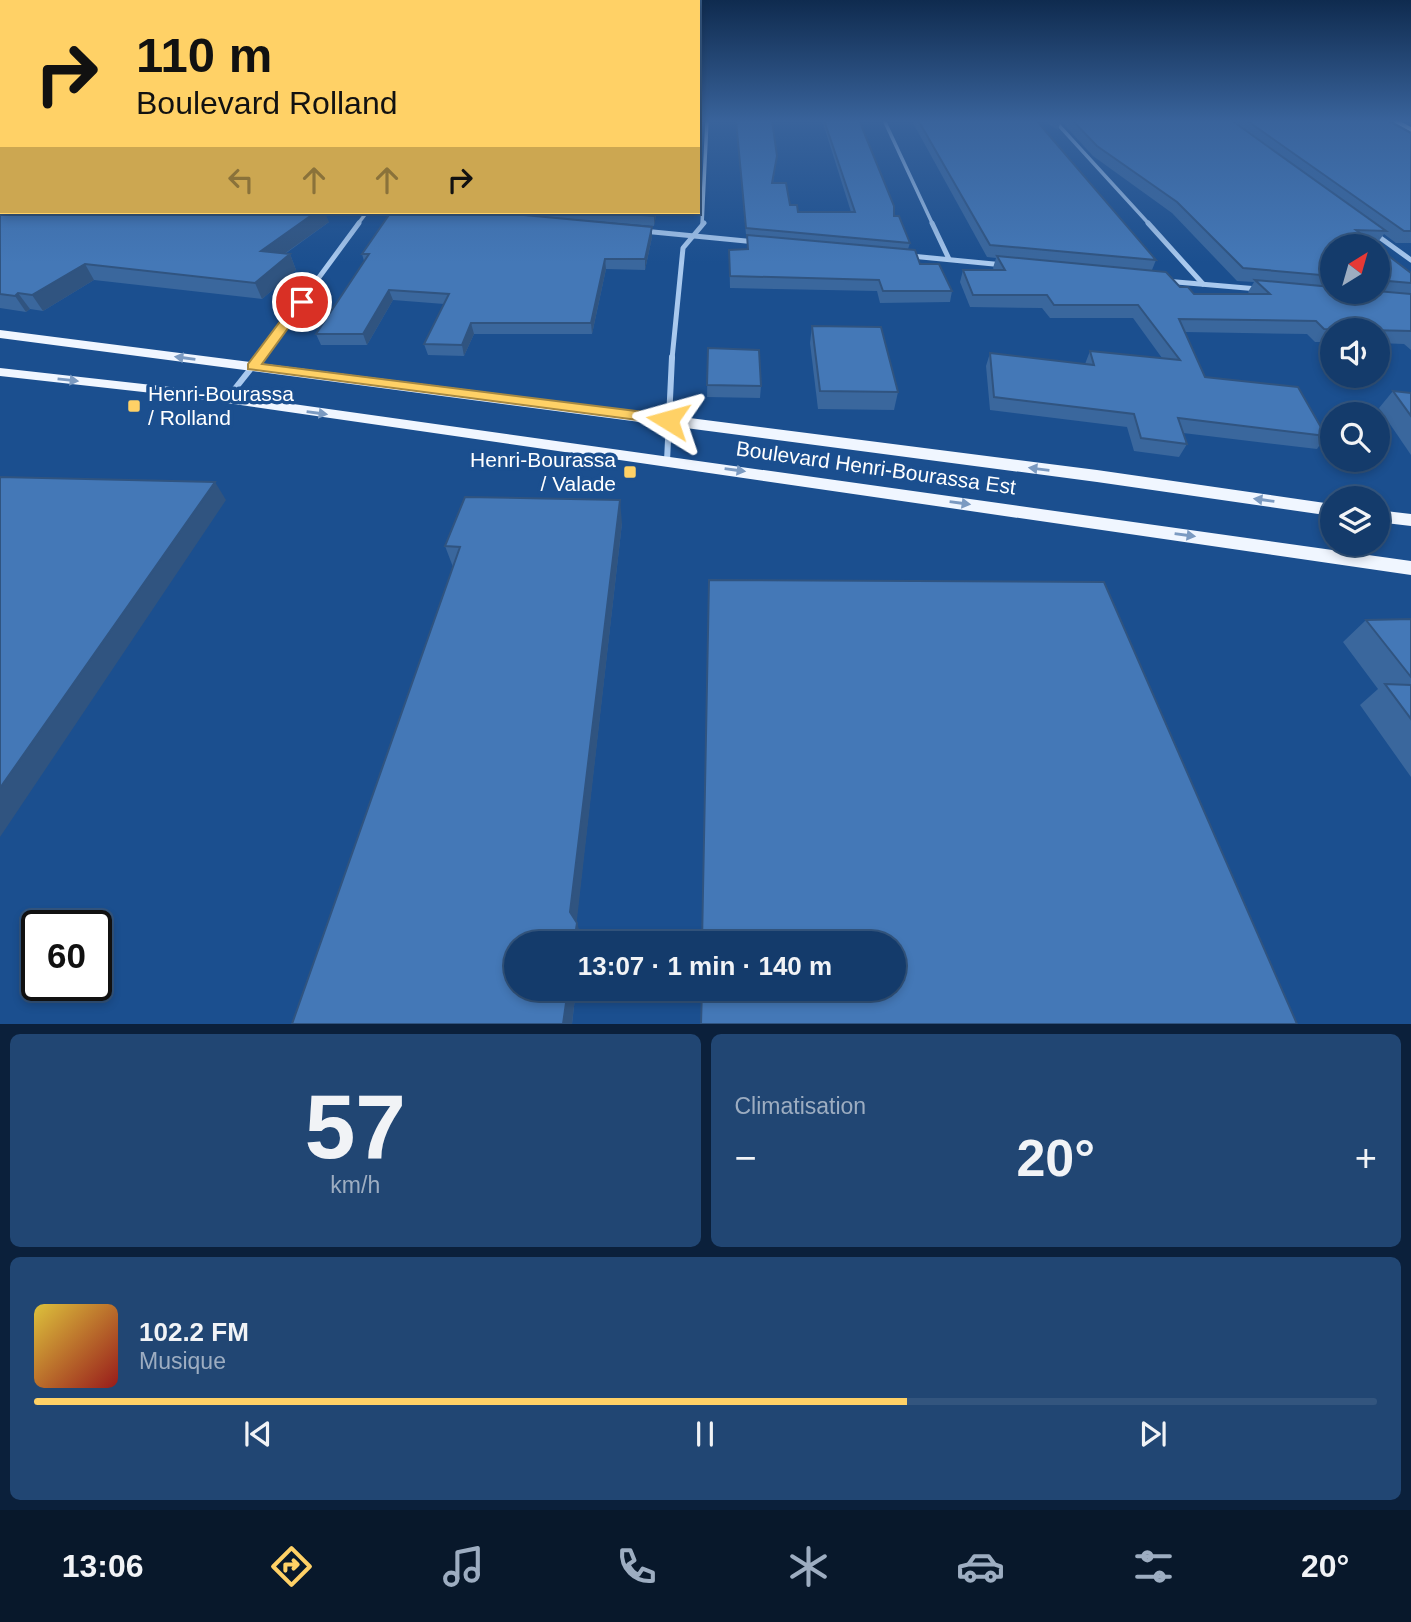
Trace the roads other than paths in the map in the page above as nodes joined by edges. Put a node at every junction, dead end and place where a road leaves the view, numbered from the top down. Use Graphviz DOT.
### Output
graph roads {
  1 [pos="707,168"];
  2 [pos="906,168"];
  3 [pos="1097,168"];
  4 [pos="366,214"];
  5 [pos="1366,227"];
  6 [pos="640,231"];
  7 [pos="694,236"];
  8 [pos="761,242"];
  9 [pos="908,256"];
  10 [pos="948,259"];
  11 [pos="1411,261"];
  12 [pos="1016,266"];
  13 [pos="1163,280"];
  14 [pos="1203,284"];
  15 [pos="1272,290"];
  16 [pos="0,334"];
  17 [pos="253,366"];
  18 [pos="0,372"];
  19 [pos="226,400"];
  20 [pos="668,420"];
  21 [pos="667,461"];
  22 [pos="1320,508"];
  23 [pos="1390,518"];
  24 [pos="1411,520"];
  25 [pos="1411,568"];
  1 -- 7 [label="street"];
  2 -- 10 [label="street"];
  3 -- 14 [label="street"];
  4 -- 17 [label="street"];
  5 -- 11 [label="street"];
  6 -- 7 [label="street"];
  7 -- 8 [label="street"];
  7 -- 20 [label="street"];
  9 -- 10 [label="street"];
  10 -- 12 [label="street"];
  13 -- 14 [label="street"];
  14 -- 15 [label="street"];
  17 -- 16 [label="main road, Boulevard Henri-Bourassa Est, one-way"];
  17 -- 19 [label="street"];
  17 -- 20 [label="main road, Boulevard Henri-Bourassa Est"];
  18 -- 19 [label="main road, Boulevard Henri-Bourassa Est, one-way"];
  19 -- 21 [label="main road, Boulevard Henri-Bourassa Est, one-way"];
  20 -- 21 [label="street"];
  22 -- 20 [label="main road, Boulevard Henri-Bourassa Est, one-way"];
  21 -- 25 [label="main road, Boulevard Henri-Bourassa Est, one-way"];
  23 -- 24 [label="main road"];
}
